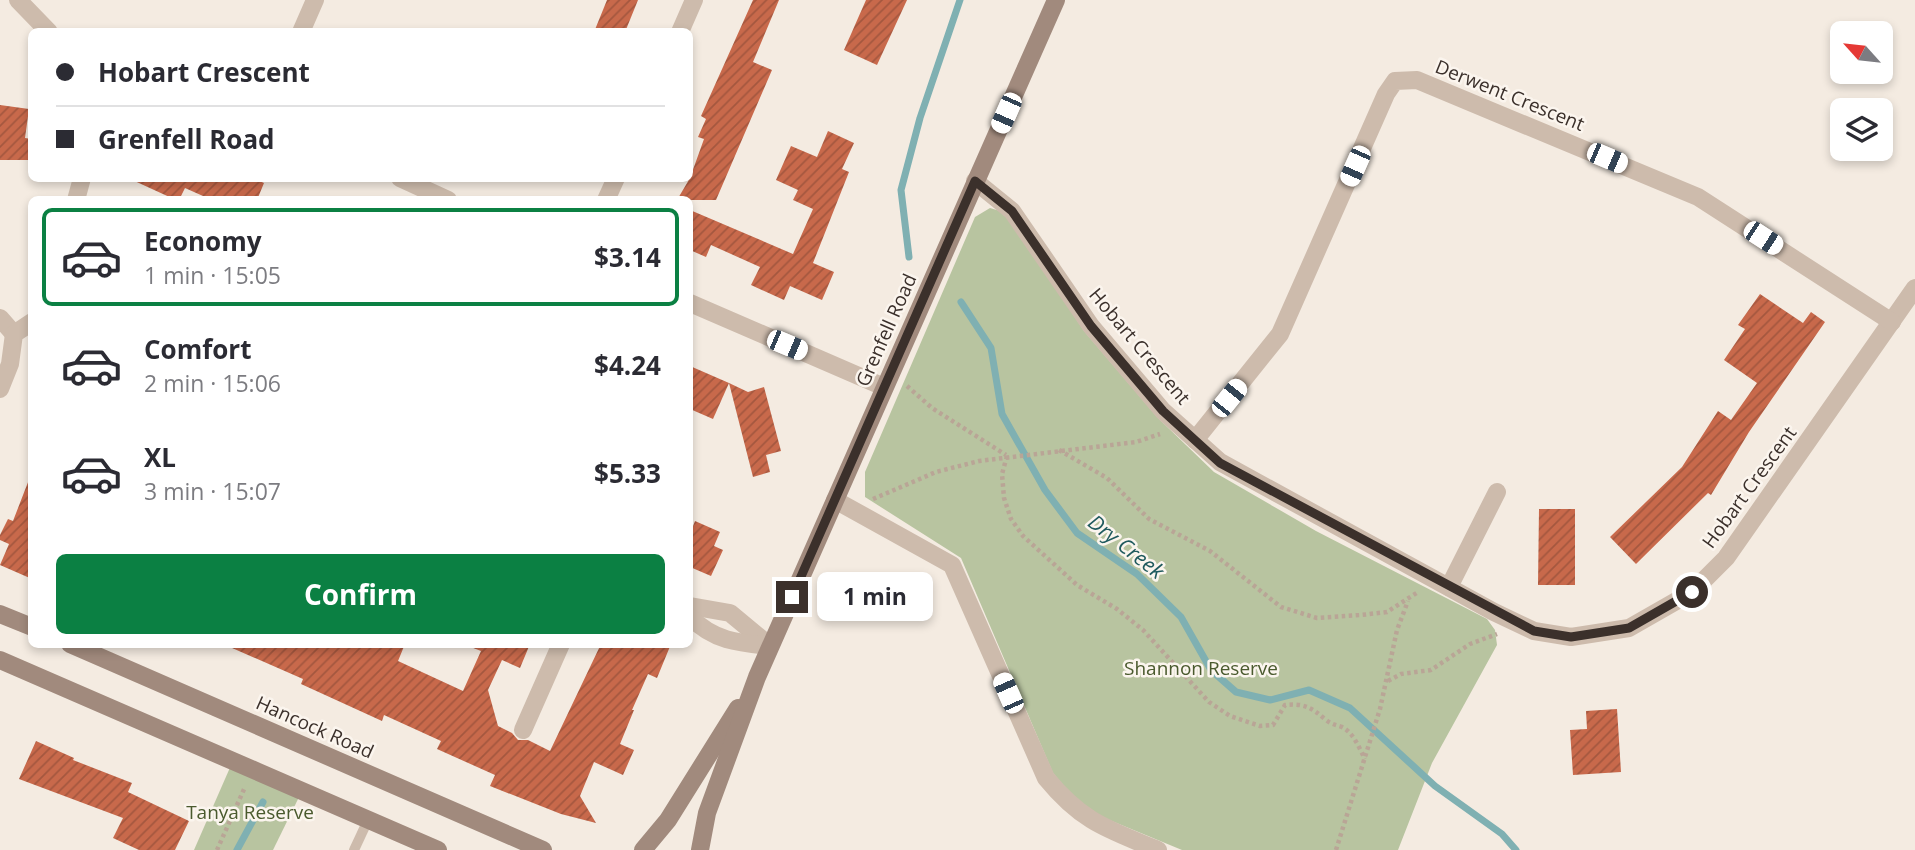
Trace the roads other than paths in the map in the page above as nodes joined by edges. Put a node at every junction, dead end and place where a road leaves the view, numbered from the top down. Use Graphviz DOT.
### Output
graph roads {
  1 [pos="18,0"];
  2 [pos="315,0"];
  3 [pos="694,0"];
  4 [pos="1056,0"];
  5 [pos="45,28"];
  6 [pos="303,28"];
  7 [pos="682,28"];
  8 [pos="975,181"];
  9 [pos="409,182"];
  10 [pos="439,196"];
  11 [pos="1915,288"];
  12 [pos="693,304"];
  13 [pos="0,318"];
  14 [pos="1892,322"];
  15 [pos="28,325"];
  16 [pos="14,334"];
  17 [pos="887,381"];
  18 [pos="0,389"];
  19 [pos="1195,440"];
  20 [pos="1497,492"];
  21 [pos="842,503"];
  22 [pos="1442,583"];
  23 [pos="693,607"];
  24 [pos="0,614"];
  25 [pos="693,620"];
  26 [pos="28,625"];
  27 [pos="770,646"];
  28 [pos="80,648"];
  29 [pos="559,648"];
  30 [pos="0,660"];
  31 [pos="757,677"];
  32 [pos="523,730"];
  33 [pos="368,820"];
  34 [pos="354,850"];
  35 [pos="438,850"];
  36 [pos="542,850"];
  37 [pos="643,850"];
  38 [pos="700,850"];
  39 [pos="1158,850"];
  1 -- 5 [label="street"];
  2 -- 6 [label="street"];
  3 -- 7 [label="street"];
  4 -- 8 [label="main road, Grenfell Road"];
  8 -- 17 [label="main road, Grenfell Road"];
  8 -- 19 [label="street, Hobart Crescent"];
  9 -- 10 [label="street"];
  11 -- 14 [label="street, Hobart Crescent"];
  12 -- 17 [label="street"];
  13 -- 16 [label="street"];
  14 -- 19 [label="street, Derwent Crescent"];
  14 -- 22 [label="street, Hobart Crescent"];
  15 -- 16 [label="street"];
  16 -- 18 [label="street"];
  17 -- 21 [label="main road, Grenfell Road"];
  19 -- 22 [label="street, Hobart Crescent"];
  20 -- 22 [label="street"];
  21 -- 27 [label="main road, Grenfell Road"];
  21 -- 39 [label="street"];
  23 -- 27 [label="street"];
  24 -- 26 [label="main road"];
  25 -- 27 [label="street"];
  27 -- 31 [label="main road, Grenfell Road"];
  28 -- 36 [label="main road, Hancock Road"];
  29 -- 32 [label="street"];
  30 -- 33 [label="main road"];
  31 -- 37 [label="main road, Grenfell Road"];
  31 -- 38 [label="main road, Grenfell Road"];
  33 -- 34 [label="lane"];
  33 -- 35 [label="main road"];
}
